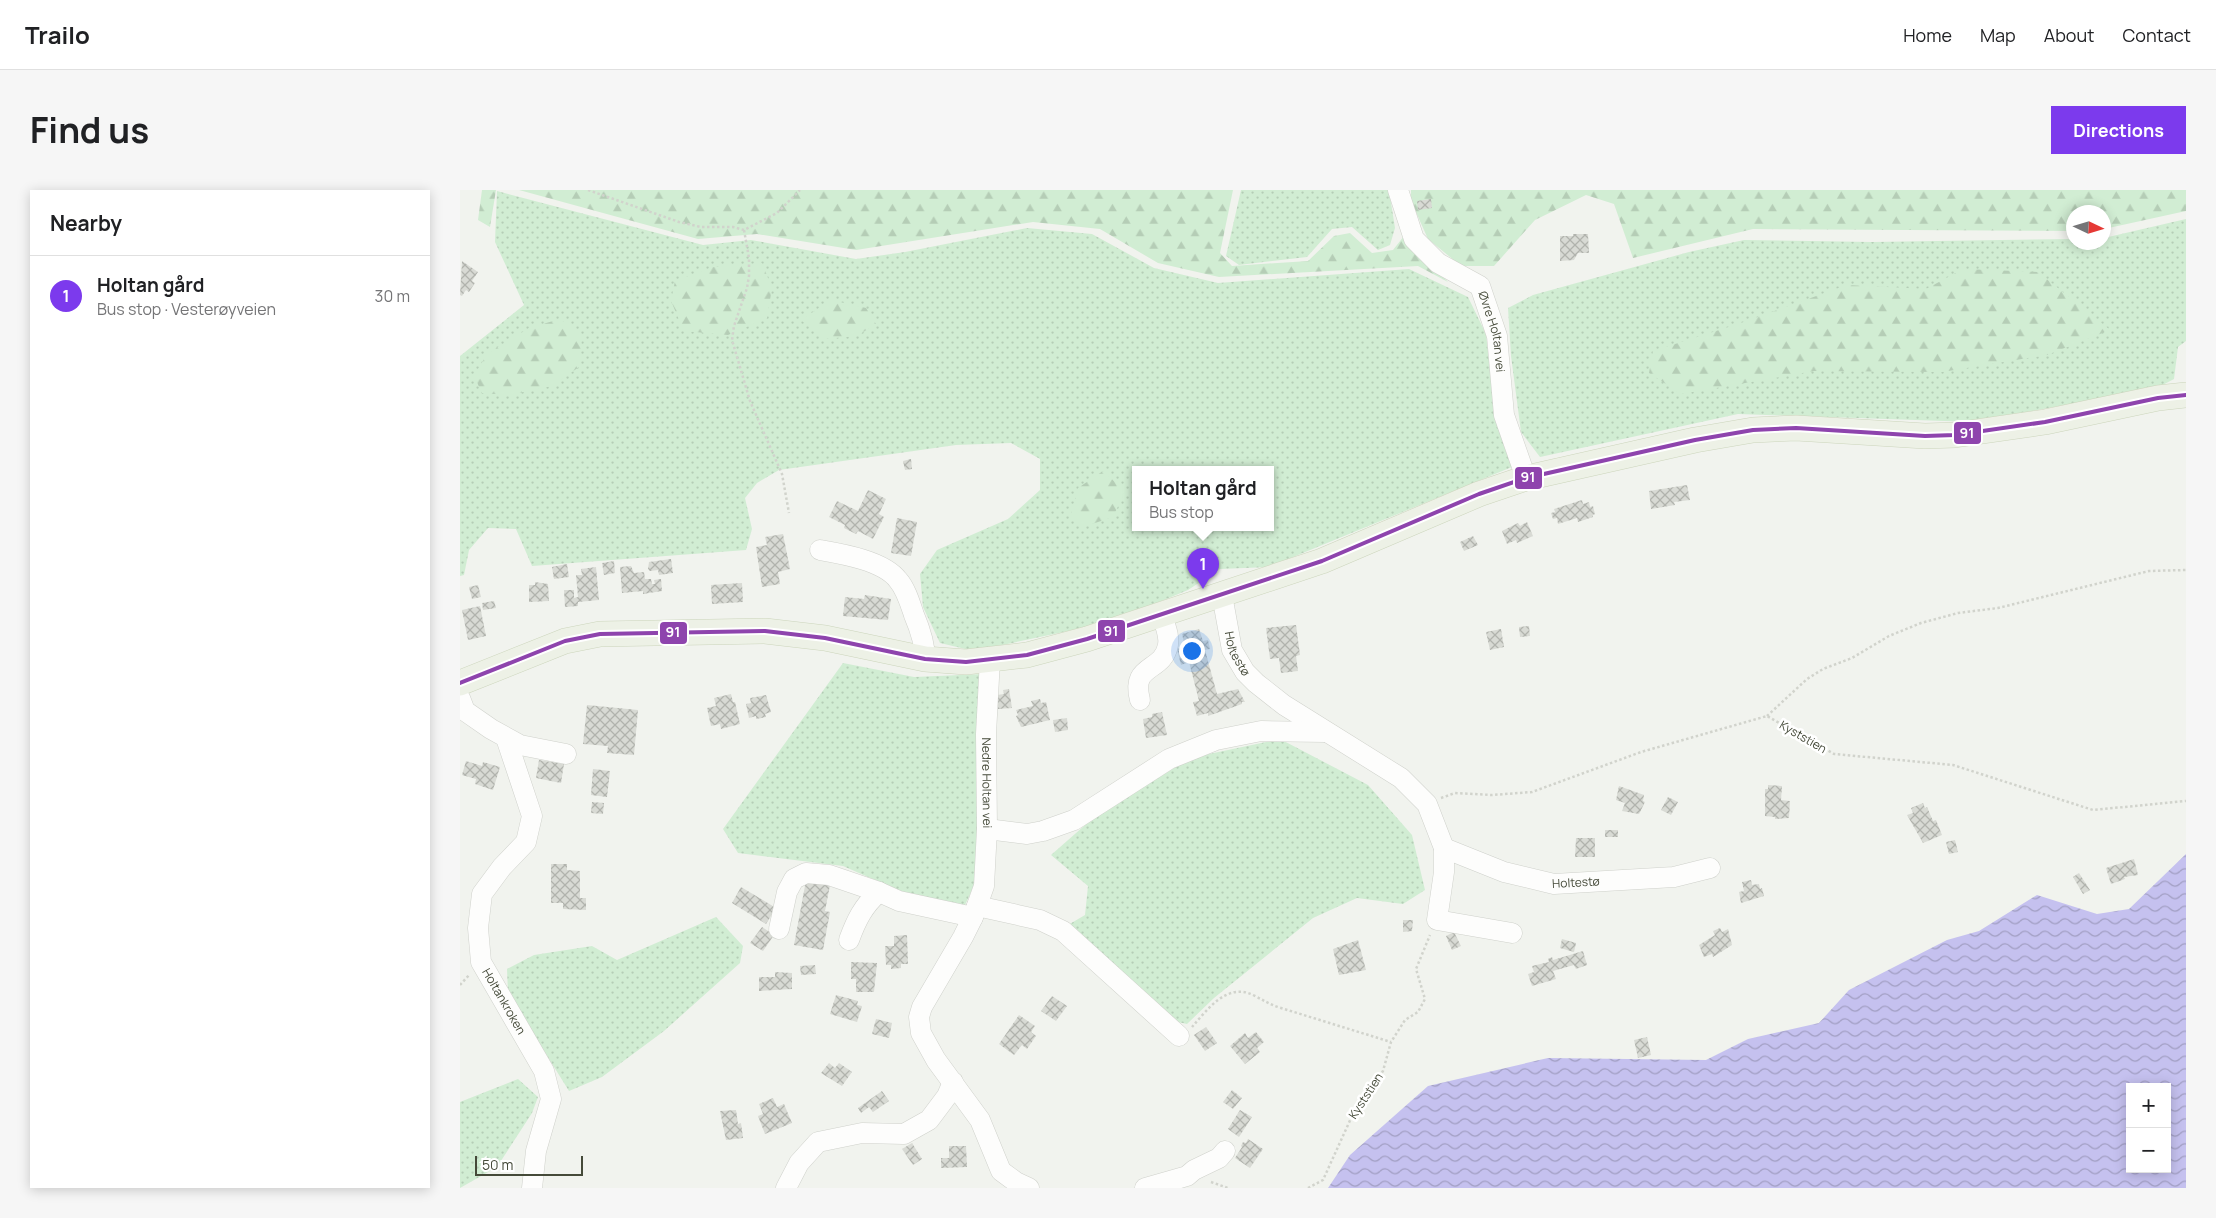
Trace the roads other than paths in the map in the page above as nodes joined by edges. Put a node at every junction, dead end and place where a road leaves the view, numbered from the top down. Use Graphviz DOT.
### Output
graph roads {
  1 [pos="1398,190"];
  2 [pos="2186,395"];
  3 [pos="1526,478"];
  4 [pos="820,550"];
  5 [pos="1222,595"];
  6 [pos="1162,614"];
  7 [pos="925,659"];
  8 [pos="990,659"];
  9 [pos="460,683"];
  10 [pos="460,698"];
  11 [pos="1140,700"];
  12 [pos="1326,732"];
  13 [pos="506,738"];
  14 [pos="566,754"];
  15 [pos="987,829"];
  16 [pos="1444,848"];
  17 [pos="1710,868"];
  18 [pos="880,892"];
  19 [pos="975,911"];
  20 [pos="778,929"];
  21 [pos="1512,934"];
  22 [pos="849,940"];
  23 [pos="1179,1036"];
  24 [pos="952,1082"];
  25 [pos="1225,1151"];
  26 [pos="1000,1180"];
  27 [pos="532,1188"];
  28 [pos="786,1188"];
  29 [pos="1029,1188"];
  30 [pos="1145,1188"];
  1 -- 3 [label="street, Øvre Holtan vei"];
  2 -- 3 [label="main road"];
  3 -- 5 [label="main road"];
  4 -- 7 [label="street"];
  5 -- 6 [label="main road"];
  5 -- 12 [label="street, Holtestø"];
  6 -- 8 [label="main road"];
  6 -- 11 [label="street"];
  7 -- 8 [label="main road"];
  7 -- 9 [label="main road"];
  8 -- 15 [label="street, Nedre Holtan vei"];
  10 -- 13 [label="street"];
  12 -- 15 [label="street"];
  12 -- 16 [label="street, Holtestø"];
  13 -- 14 [label="street"];
  13 -- 27 [label="street, Holtankroken"];
  15 -- 19 [label="street, Nedre Holtan vei"];
  16 -- 17 [label="street, Holtestø"];
  16 -- 21 [label="street, Holtestø"];
  18 -- 19 [label="street"];
  18 -- 20 [label="street"];
  18 -- 22 [label="street"];
  19 -- 23 [label="street"];
  19 -- 24 [label="street, Nedre Holtan vei"];
  24 -- 26 [label="street, Nedre Holtan vei"];
  24 -- 28 [label="street"];
  25 -- 30 [label="street"];
  26 -- 29 [label="street, Nedre Holtan vei"];
}
